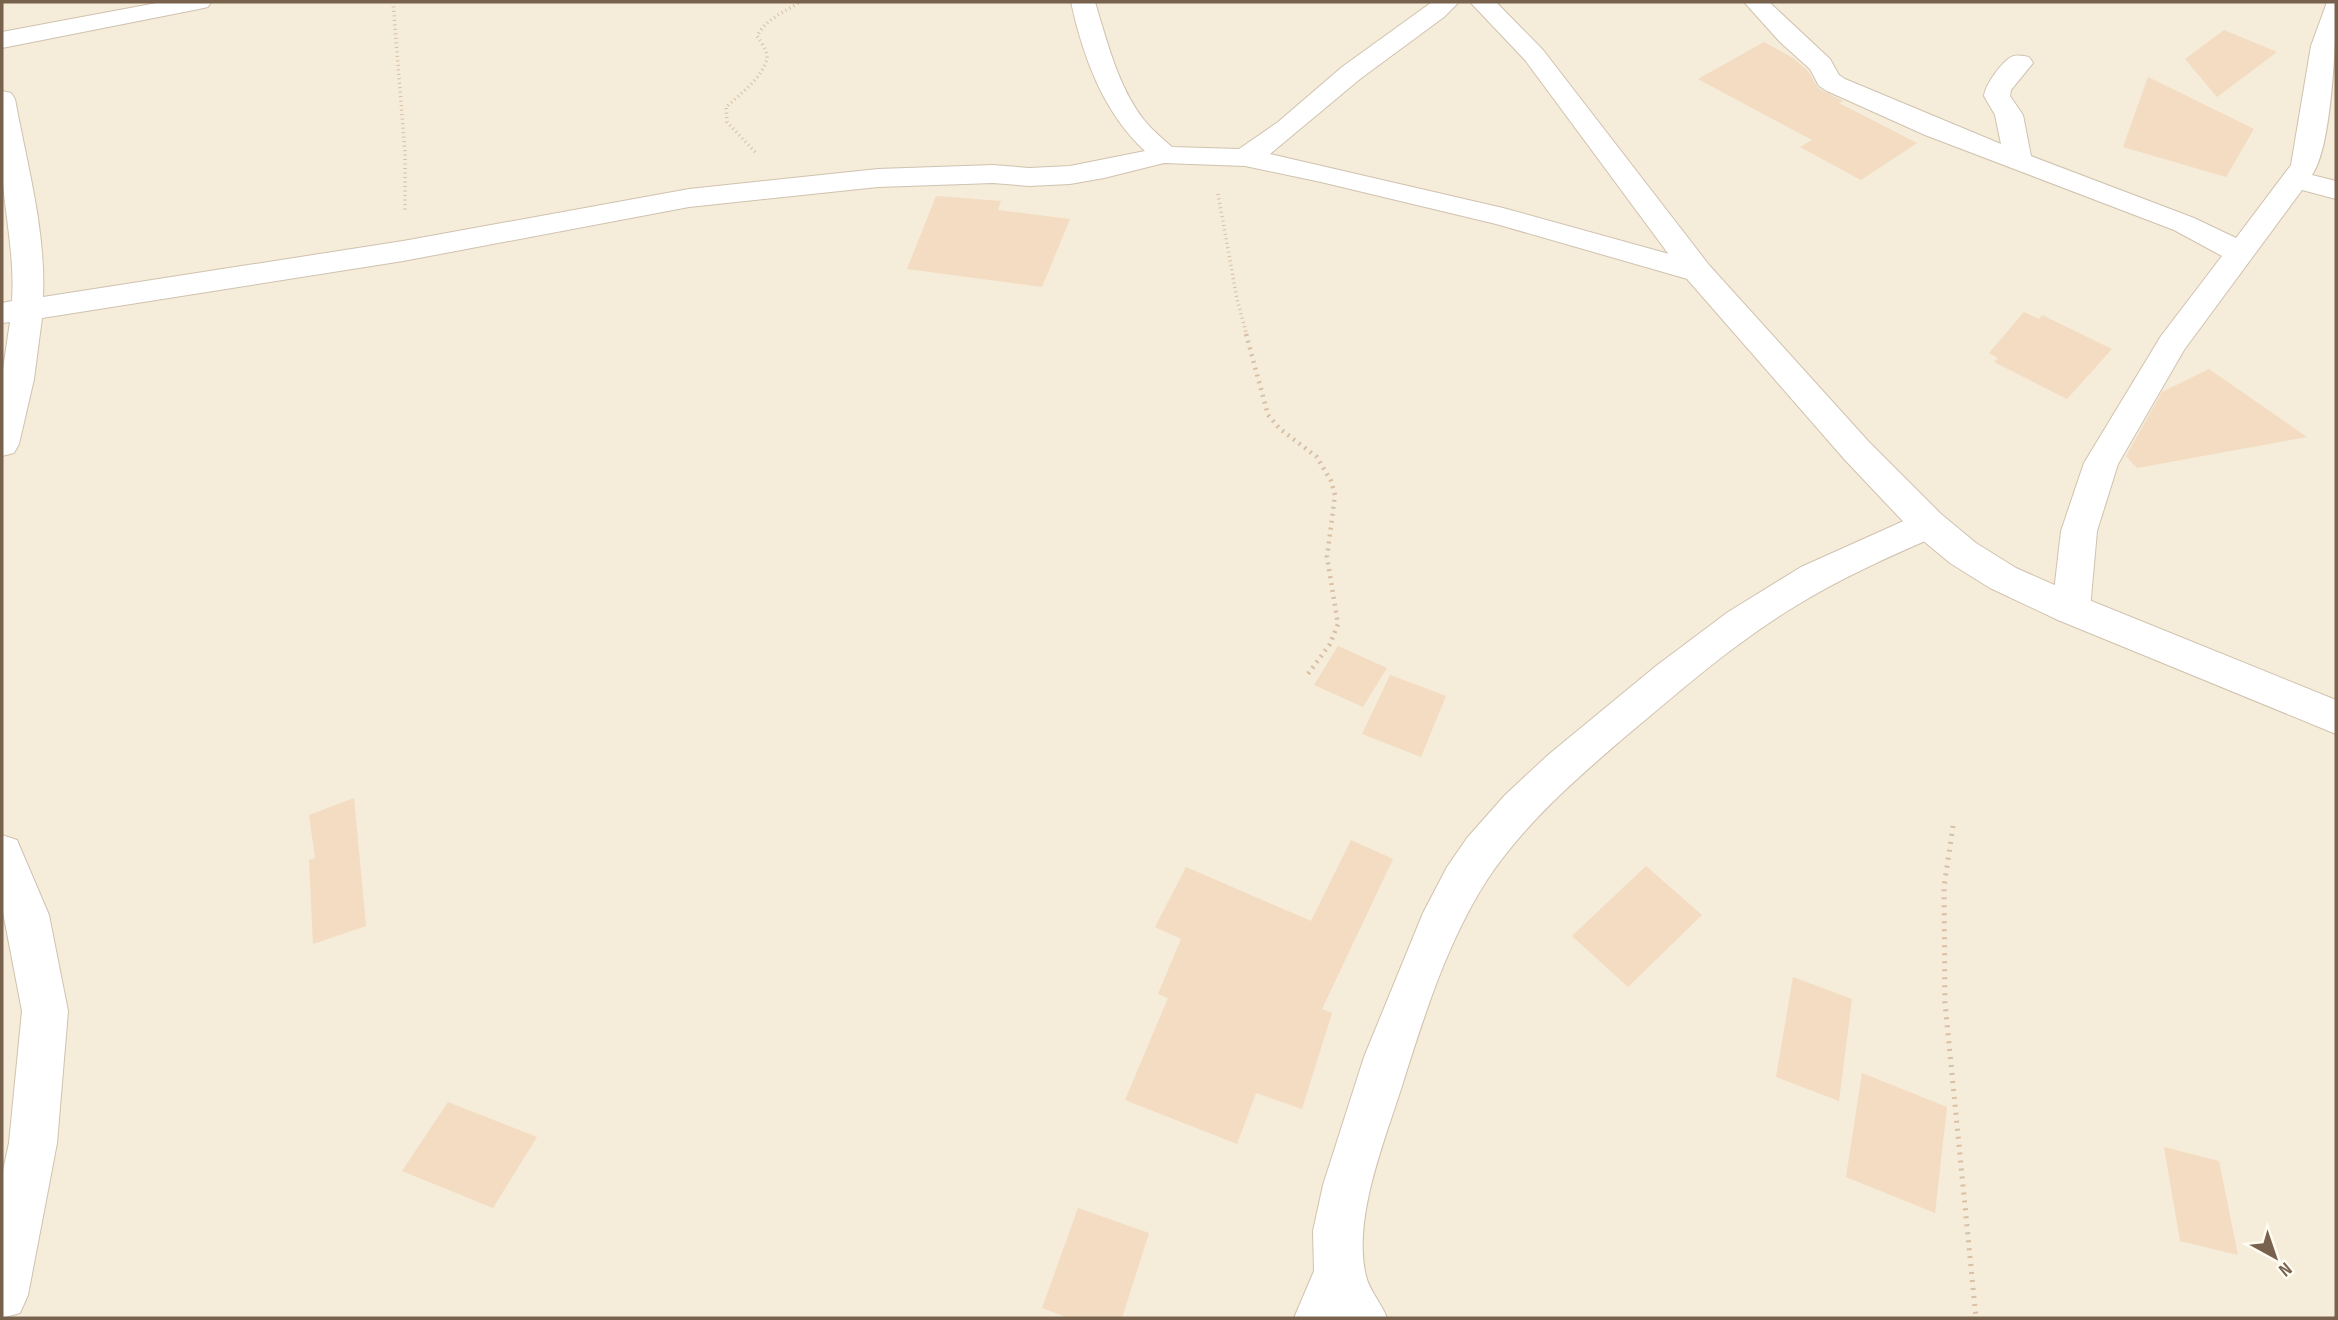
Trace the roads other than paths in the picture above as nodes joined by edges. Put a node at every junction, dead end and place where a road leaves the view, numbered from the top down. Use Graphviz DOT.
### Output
graph roads {
  1 [pos="199,2"];
  2 [pos="1083,2"];
  3 [pos="1447,2"];
  4 [pos="1482,2"];
  5 [pos="1756,2"];
  6 [pos="2336,7"];
  7 [pos="2,40"];
  8 [pos="2020,63"];
  9 [pos="2,99"];
  10 [pos="1164,155"];
  11 [pos="1245,158"];
  12 [pos="2018,160"];
  13 [pos="2296,180"];
  14 [pos="2336,190"];
  15 [pos="2242,253"];
  16 [pos="1698,272"];
  17 [pos="15,311"];
  18 [pos="2,444"];
  19 [pos="1928,524"];
  20 [pos="2071,610"];
  21 [pos="2336,717"];
  22 [pos="2,854"];
  23 [pos="2,1295"];
  24 [pos="1340,1304"];
  1 -- 7 [label="street"];
  2 -- 10 [label="street"];
  3 -- 11 [label="street"];
  4 -- 16 [label="street"];
  5 -- 12 [label="street"];
  6 -- 13 [label="street"];
  8 -- 12 [label="street"];
  9 -- 17 [label="street"];
  10 -- 11 [label="street"];
  10 -- 17 [label="street"];
  11 -- 16 [label="street"];
  12 -- 15 [label="street"];
  13 -- 14 [label="street"];
  13 -- 15 [label="street"];
  15 -- 20 [label="street"];
  16 -- 19 [label="street"];
  17 -- 18 [label="street"];
  19 -- 20 [label="street"];
  19 -- 24 [label="street"];
  20 -- 21 [label="street"];
  22 -- 23 [label="street"];
}
